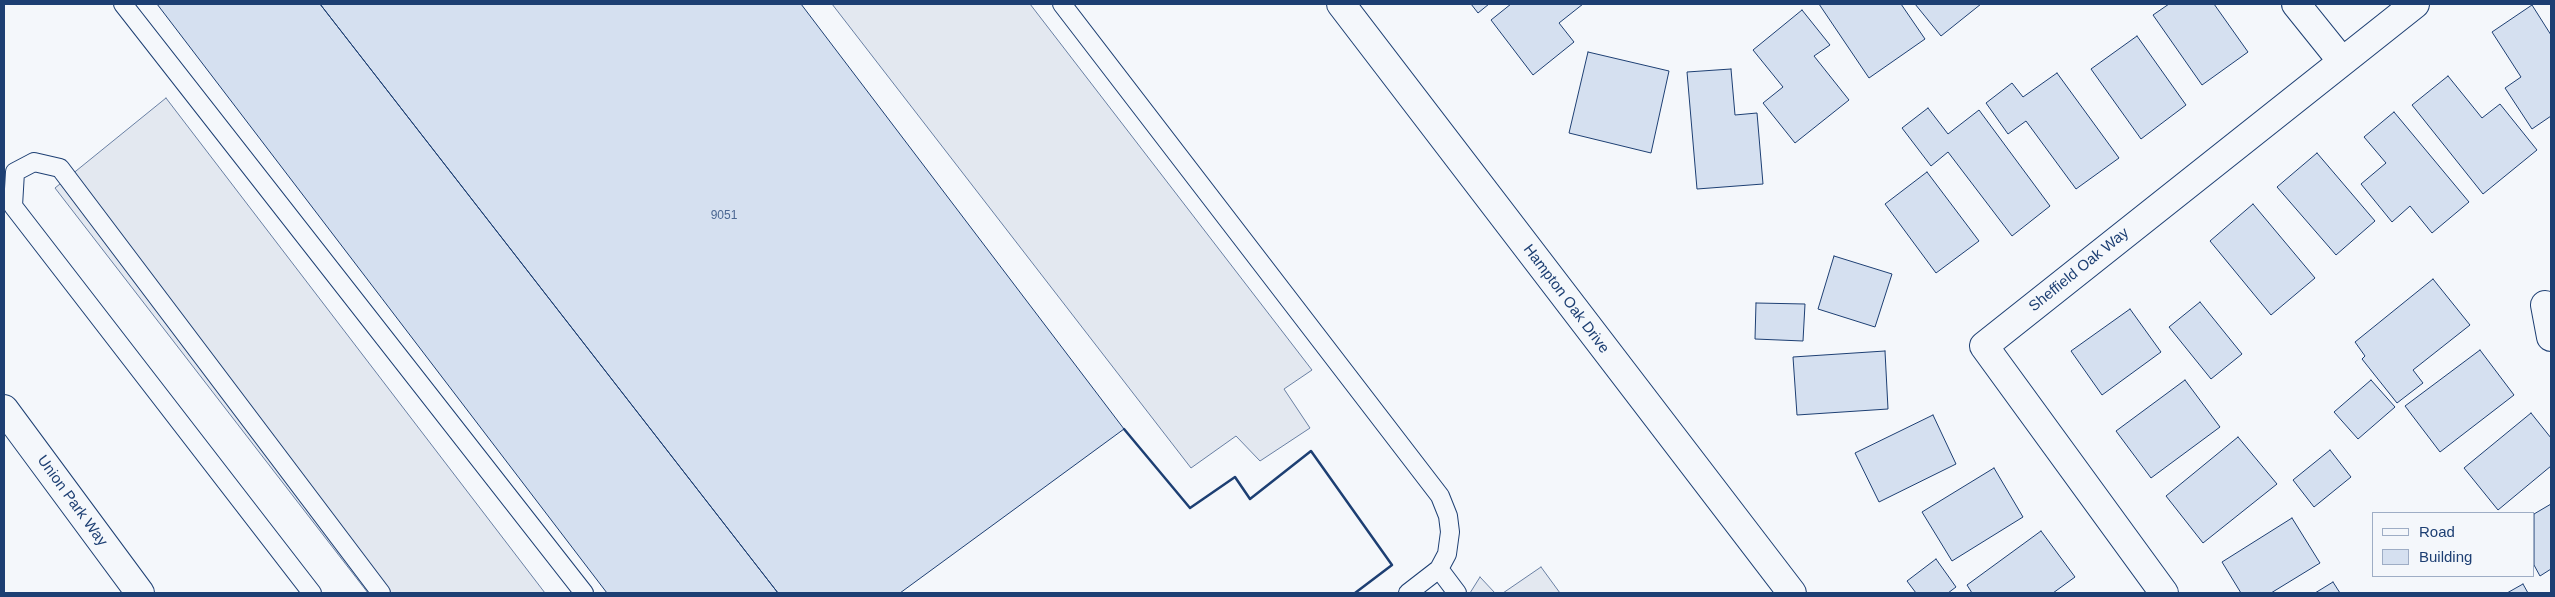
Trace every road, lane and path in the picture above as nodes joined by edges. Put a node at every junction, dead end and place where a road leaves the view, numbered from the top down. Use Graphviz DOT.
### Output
graph roads {
  1 [pos="123,4"];
  2 [pos="1062,4"];
  3 [pos="1340,4"];
  4 [pos="2296,4"];
  5 [pos="2415,4"];
  6 [pos="2341,60"];
  7 [pos="2545,305"];
  8 [pos="2551,337"];
  9 [pos="4,409"];
  10 [pos="1439,569"];
  11 [pos="140,593"];
  12 [pos="312,593"];
  13 [pos="381,593"];
  14 [pos="584,593"];
  15 [pos="1408,593"];
  16 [pos="1458,593"];
  17 [pos="1792,593"];
  18 [pos="2164,593"];
  1 -- 14 [label="lane"];
  2 -- 10 [label="lane"];
  3 -- 17 [label="street, Hampton Oak Drive"];
  4 -- 6 [label="street"];
  5 -- 6 [label="street, Sheffield Oak Way"];
  6 -- 18 [label="street, Sheffield Oak Way"];
  7 -- 8 [label="street"];
  9 -- 11 [label="street, Union Park Way"];
  10 -- 15 [label="lane"];
  10 -- 16 [label="lane"];
  12 -- 13 [label="lane"];
}
